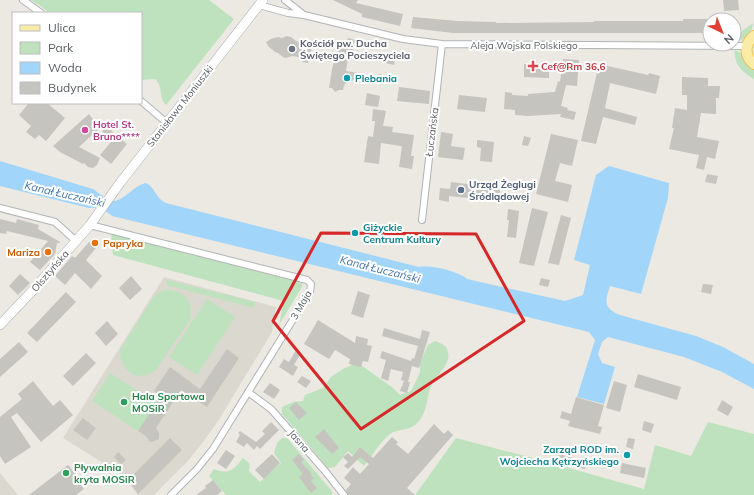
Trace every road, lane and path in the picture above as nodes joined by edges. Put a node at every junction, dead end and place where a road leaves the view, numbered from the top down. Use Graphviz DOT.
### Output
graph roads {
  1 [pos="23,0"];
  2 [pos="285,0"];
  3 [pos="261,2"];
  4 [pos="40,12"];
  5 [pos="304,15"];
  6 [pos="754,36"];
  7 [pos="442,44"];
  8 [pos="746,46"];
  9 [pos="754,64"];
  10 [pos="142,102"];
  11 [pos="167,123"];
  12 [pos="0,208"];
  13 [pos="98,214"];
  14 [pos="422,220"];
  15 [pos="90,225"];
  16 [pos="76,240"];
  17 [pos="0,325"];
  18 [pos="248,392"];
  19 [pos="171,495"];
  20 [pos="344,495"];
  1 -- 4 [label="street"];
  2 -- 5 [label="street, Aleja Wojska Polskiego"];
  3 -- 5 [label="street, Aleja Wojska Polskiego"];
  3 -- 11 [label="street, Stanisława Moniuszki"];
  5 -- 7 [label="street, Aleja Wojska Polskiego"];
  6 -- 8 [label="main road"];
  7 -- 8 [label="street, Aleja Wojska Polskiego"];
  7 -- 14 [label="street, Łuczańska"];
  8 -- 9 [label="main road"];
  10 -- 11 [label="street"];
  11 -- 13 [label="street, Stanisława Moniuszki"];
  12 -- 16 [label="street"];
  13 -- 15 [label="street, Olsztyńska"];
  15 -- 16 [label="street, Olsztyńska"];
  15 -- 18 [label="street, 3 Maja"];
  16 -- 17 [label="street, Olsztyńska"];
  18 -- 19 [label="street, 3 Maja"];
  18 -- 20 [label="street, Jasna"];
}
